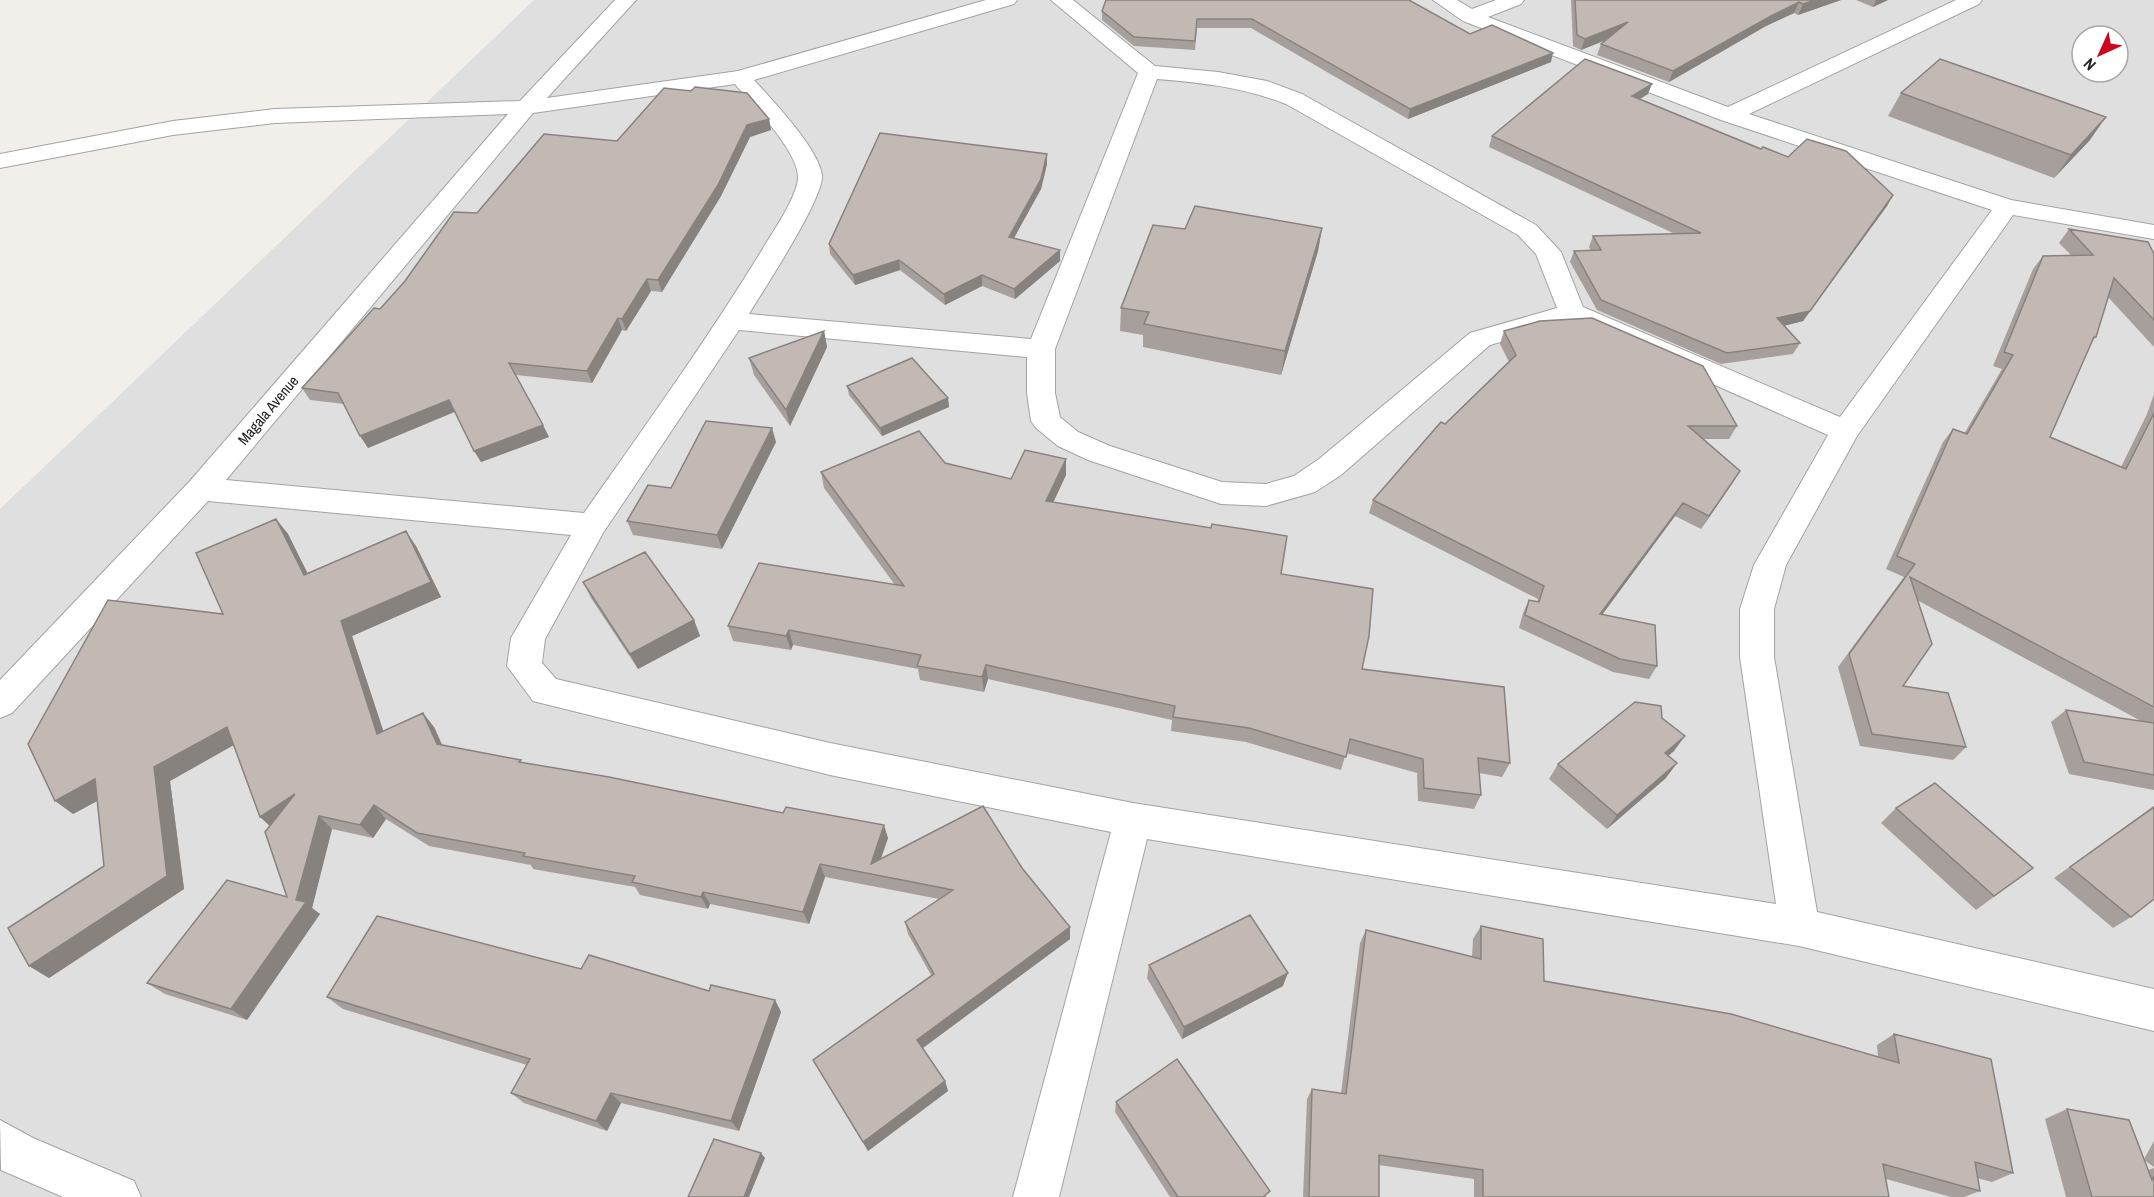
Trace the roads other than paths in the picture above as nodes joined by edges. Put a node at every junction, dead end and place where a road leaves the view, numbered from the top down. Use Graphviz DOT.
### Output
graph roads {
  1 [pos="626,0"];
  2 [pos="1007,0"];
  3 [pos="1061,0"];
  4 [pos="1443,0"];
  5 [pos="1514,0"];
  6 [pos="1972,0"];
  7 [pos="1470,17"];
  8 [pos="1149,72"];
  9 [pos="740,77"];
  10 [pos="526,107"];
  11 [pos="1729,115"];
  12 [pos="0,161"];
  13 [pos="2007,207"];
  14 [pos="2154,232"];
  15 [pos="1572,312"];
  16 [pos="732,321"];
  17 [pos="1041,349"];
  18 [pos="1845,431"];
  19 [pos="201,489"];
  20 [pos="592,525"];
  21 [pos="0,703"];
  22 [pos="1133,820"];
  23 [pos="1799,927"];
  24 [pos="2154,1010"];
  25 [pos="0,1143"];
  26 [pos="117,1197"];
  27 [pos="1036,1197"];
  1 -- 10 [label="street, Magala Avenue"];
  2 -- 9 [label="street"];
  3 -- 8 [label="street"];
  4 -- 7 [label="street"];
  5 -- 7 [label="street"];
  6 -- 11 [label="street"];
  7 -- 11 [label="street"];
  8 -- 15 [label="street"];
  8 -- 17 [label="street"];
  9 -- 10 [label="street"];
  9 -- 16 [label="street"];
  10 -- 12 [label="street"];
  10 -- 19 [label="street, Magala Avenue"];
  11 -- 13 [label="street"];
  13 -- 14 [label="street"];
  13 -- 18 [label="street"];
  15 -- 17 [label="street"];
  15 -- 18 [label="street"];
  16 -- 17 [label="street"];
  16 -- 20 [label="street"];
  18 -- 23 [label="street"];
  19 -- 20 [label="street"];
  19 -- 21 [label="street, Magala Avenue"];
  20 -- 22 [label="street"];
  22 -- 23 [label="street"];
  22 -- 27 [label="street"];
  23 -- 24 [label="street"];
  25 -- 26 [label="street"];
}
